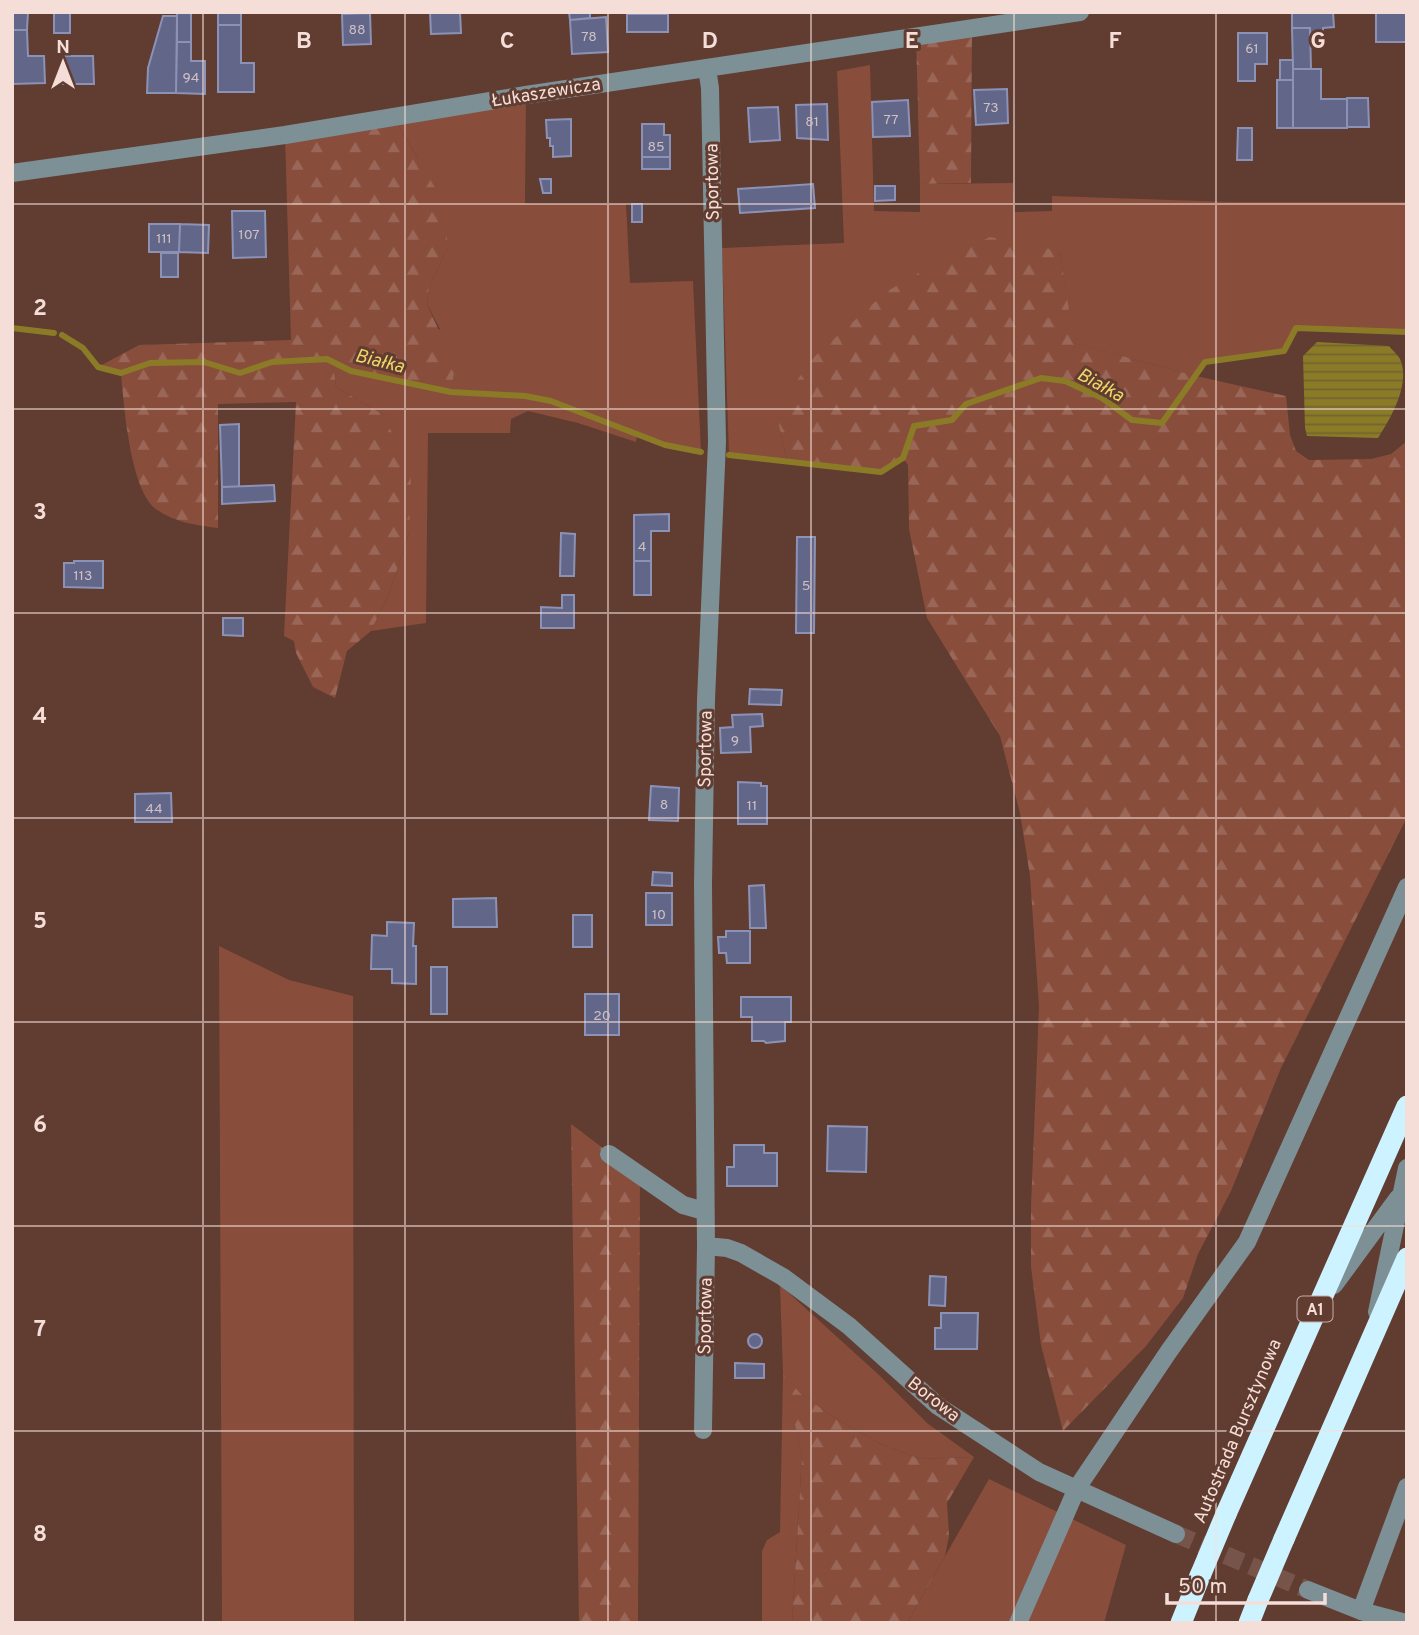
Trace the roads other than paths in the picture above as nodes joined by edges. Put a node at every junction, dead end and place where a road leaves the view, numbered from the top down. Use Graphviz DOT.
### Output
graph roads {
  1 [pos="1080,12"];
  2 [pos="707,68"];
  3 [pos="12,173"];
  4 [pos="1407,887"];
  5 [pos="1407,1106"];
  6 [pos="609,1154"];
  7 [pos="1407,1168"];
  8 [pos="1404,1190"];
  9 [pos="705,1211"];
  10 [pos="706,1246"];
  11 [pos="1407,1258"];
  12 [pos="1315,1311"];
  13 [pos="1372,1336"];
  14 [pos="703,1430"];
  15 [pos="1407,1487"];
  16 [pos="1077,1488"];
  17 [pos="1176,1534"];
  18 [pos="1308,1590"];
  19 [pos="1361,1611"];
  20 [pos="1018,1623"];
  21 [pos="1181,1623"];
  22 [pos="1249,1623"];
  23 [pos="1406,1623"];
  1 -- 2 [label="street, Łukaszewicza"];
  2 -- 3 [label="street, Łukaszewicza"];
  2 -- 9 [label="street, Sportowa"];
  4 -- 16 [label="street"];
  5 -- 12 [label="highway, Autostrada Bursztynowa / A1"];
  6 -- 9 [label="street"];
  7 -- 8 [label="street"];
  8 -- 12 [label="street"];
  8 -- 13 [label="street"];
  9 -- 10 [label="street, Sportowa"];
  10 -- 14 [label="street, Sportowa"];
  10 -- 16 [label="street, Borowa"];
  11 -- 13 [label="highway"];
  12 -- 21 [label="highway, Autostrada Bursztynowa / A1, bridge"];
  13 -- 22 [label="highway, bridge"];
  15 -- 19 [label="street"];
  16 -- 17 [label="street, Borowa"];
  16 -- 20 [label="street"];
  18 -- 19 [label="street"];
  19 -- 23 [label="street"];
}
